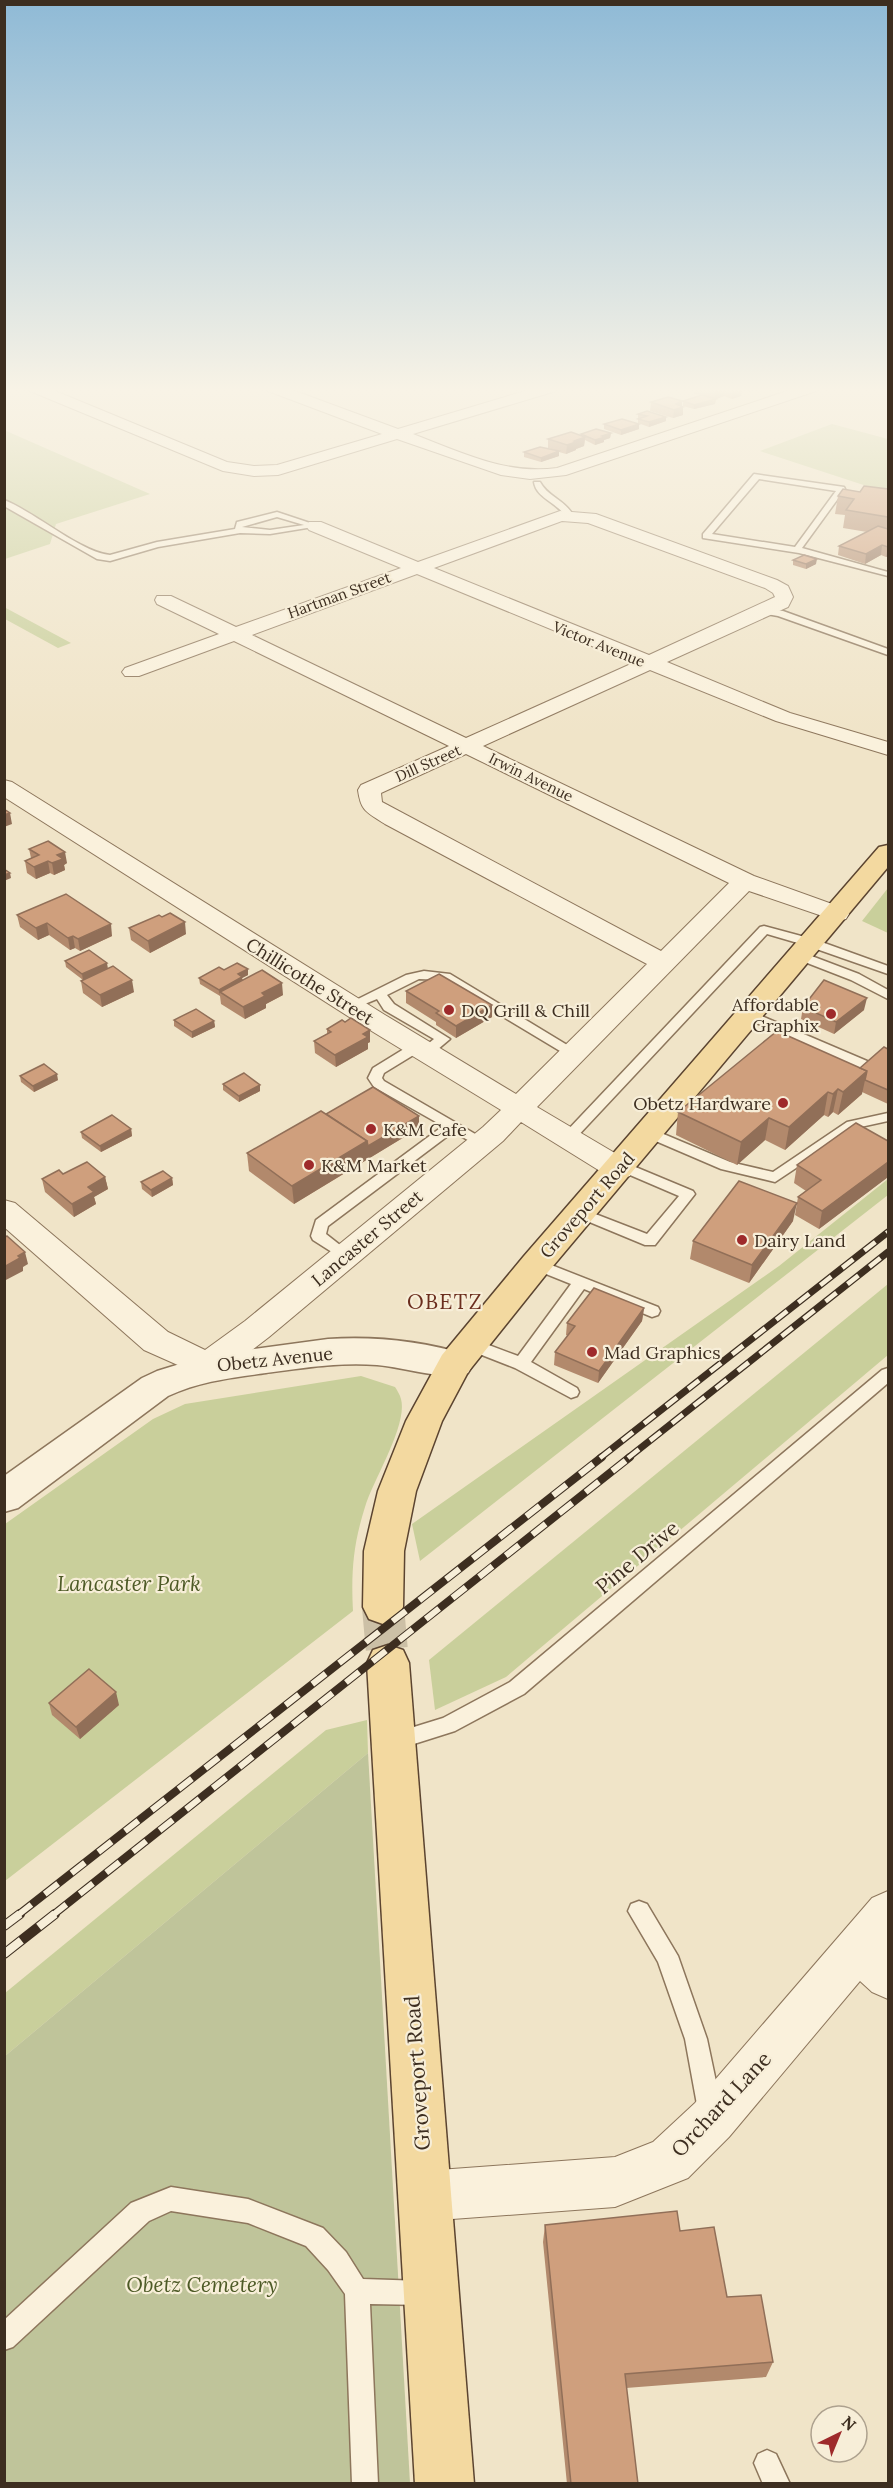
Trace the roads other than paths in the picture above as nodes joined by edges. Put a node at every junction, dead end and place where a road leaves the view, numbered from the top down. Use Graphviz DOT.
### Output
graph roads {
  1 [pos="8,504"];
  2 [pos="557,504"];
  3 [pos="733,504"];
  4 [pos="831,504"];
  5 [pos="576,516"];
  6 [pos="315,526"];
  7 [pos="240,531"];
  8 [pos="796,551"];
  9 [pos="415,567"];
  10 [pos="888,574"];
  11 [pos="164,600"];
  12 [pos="764,611"];
  13 [pos="235,634"];
  14 [pos="888,652"];
  15 [pos="648,664"];
  16 [pos="132,672"];
  17 [pos="466,746"];
  18 [pos="888,749"];
  19 [pos="4,787"];
  20 [pos="888,852"];
  21 [pos="746,881"];
  22 [pos="837,914"];
  23 [pos="806,949"];
  24 [pos="665,963"];
  25 [pos="888,970"];
  26 [pos="380,994"];
  27 [pos="888,995"];
  28 [pos="350,1006"];
  29 [pos="750,1015"];
  30 [pos="422,1050"];
  31 [pos="575,1054"];
  32 [pos="862,1064"];
  33 [pos="520,1109"];
  34 [pos="888,1117"];
  35 [pos="452,1125"];
  36 [pos="649,1133"];
  37 [pos="568,1138"];
  38 [pos="482,1143"];
  39 [pos="620,1168"];
  40 [pos="4,1210"];
  41 [pos="580,1213"];
  42 [pos="346,1256"];
  43 [pos="536,1264"];
  44 [pos="581,1282"];
  45 [pos="652,1311"];
  46 [pos="462,1354"];
  47 [pos="521,1364"];
  48 [pos="207,1366"];
  49 [pos="888,1374"];
  50 [pos="571,1392"];
  51 [pos="4,1497"];
  52 [pos="383,1607"];
  53 [pos="388,1663"];
  54 [pos="395,1741"];
  55 [pos="639,1911"];
  56 [pos="888,1913"];
  57 [pos="873,1962"];
  58 [pos="712,2120"];
  59 [pos="425,2196"];
  60 [pos="357,2291"];
  61 [pos="432,2293"];
  62 [pos="4,2338"];
  63 [pos="365,2484"];
  64 [pos="445,2484"];
  1 -- 7 [label="lane"];
  2 -- 5 [label="lane"];
  3 -- 8 [label="lane"];
  4 -- 8 [label="lane"];
  5 -- 9 [label="street, Hartman Street"];
  5 -- 12 [label="street, Dill Street"];
  6 -- 7 [label="lane"];
  6 -- 7 [label="lane"];
  6 -- 9 [label="street, Victor Avenue"];
  8 -- 10 [label="lane"];
  9 -- 13 [label="street, Hartman Street"];
  9 -- 15 [label="street, Victor Avenue"];
  11 -- 13 [label="street, Irwin Avenue"];
  12 -- 14 [label="lane"];
  12 -- 15 [label="street, Dill Street"];
  13 -- 16 [label="street, Hartman Street"];
  13 -- 17 [label="street, Irwin Avenue"];
  15 -- 17 [label="street, Dill Street"];
  15 -- 18 [label="street, Victor Avenue"];
  17 -- 21 [label="street, Irwin Avenue"];
  17 -- 24 [label="street, Dill Street"];
  19 -- 28 [label="street, Chillicothe Street"];
  20 -- 22 [label="main road, Groveport Road"];
  21 -- 22 [label="street, Irwin Avenue"];
  21 -- 24 [label="street, Lancaster Street"];
  22 -- 23 [label="main road, Groveport Road"];
  23 -- 25 [label="lane"];
  23 -- 27 [label="lane"];
  23 -- 29 [label="main road, Groveport Road"];
  23 -- 37 [label="lane"];
  24 -- 31 [label="street, Lancaster Street"];
  26 -- 28 [label="lane"];
  26 -- 30 [label="lane"];
  26 -- 31 [label="lane"];
  28 -- 30 [label="street, Chillicothe Street"];
  29 -- 32 [label="lane"];
  29 -- 36 [label="main road, Groveport Road"];
  30 -- 33 [label="street, Chillicothe Street"];
  30 -- 35 [label="lane"];
  31 -- 33 [label="street, Lancaster Street"];
  33 -- 37 [label="street, Chillicothe Street"];
  33 -- 38 [label="street, Lancaster Street"];
  34 -- 36 [label="lane"];
  35 -- 38 [label="lane"];
  35 -- 42 [label="lane"];
  36 -- 39 [label="main road, Groveport Road"];
  37 -- 39 [label="street, Chillicothe Street"];
  38 -- 42 [label="street, Lancaster Street"];
  39 -- 41 [label="main road, Groveport Road"];
  39 -- 41 [label="lane"];
  40 -- 48 [label="street, Obetz Avenue"];
  41 -- 43 [label="main road, Groveport Road"];
  42 -- 48 [label="street, Lancaster Street"];
  43 -- 44 [label="lane"];
  43 -- 46 [label="main road, Groveport Road"];
  44 -- 45 [label="lane"];
  44 -- 47 [label="lane"];
  46 -- 47 [label="lane"];
  46 -- 48 [label="street, Obetz Avenue"];
  46 -- 52 [label="main road, Groveport Road"];
  47 -- 50 [label="lane"];
  48 -- 51 [label="street, Lancaster Street"];
  49 -- 54 [label="lane, Pine Drive"];
  53 -- 54 [label="main road, Groveport Road"];
  54 -- 59 [label="main road, Groveport Road"];
  55 -- 58 [label="lane"];
  56 -- 57 [label="street, Orchard Lane"];
  57 -- 58 [label="street, Orchard Lane"];
  58 -- 59 [label="street, Orchard Lane"];
  59 -- 61 [label="main road, Groveport Road"];
  60 -- 61 [label="lane"];
  60 -- 62 [label="lane"];
  60 -- 63 [label="lane"];
  61 -- 64 [label="main road, Groveport Road"];
}
